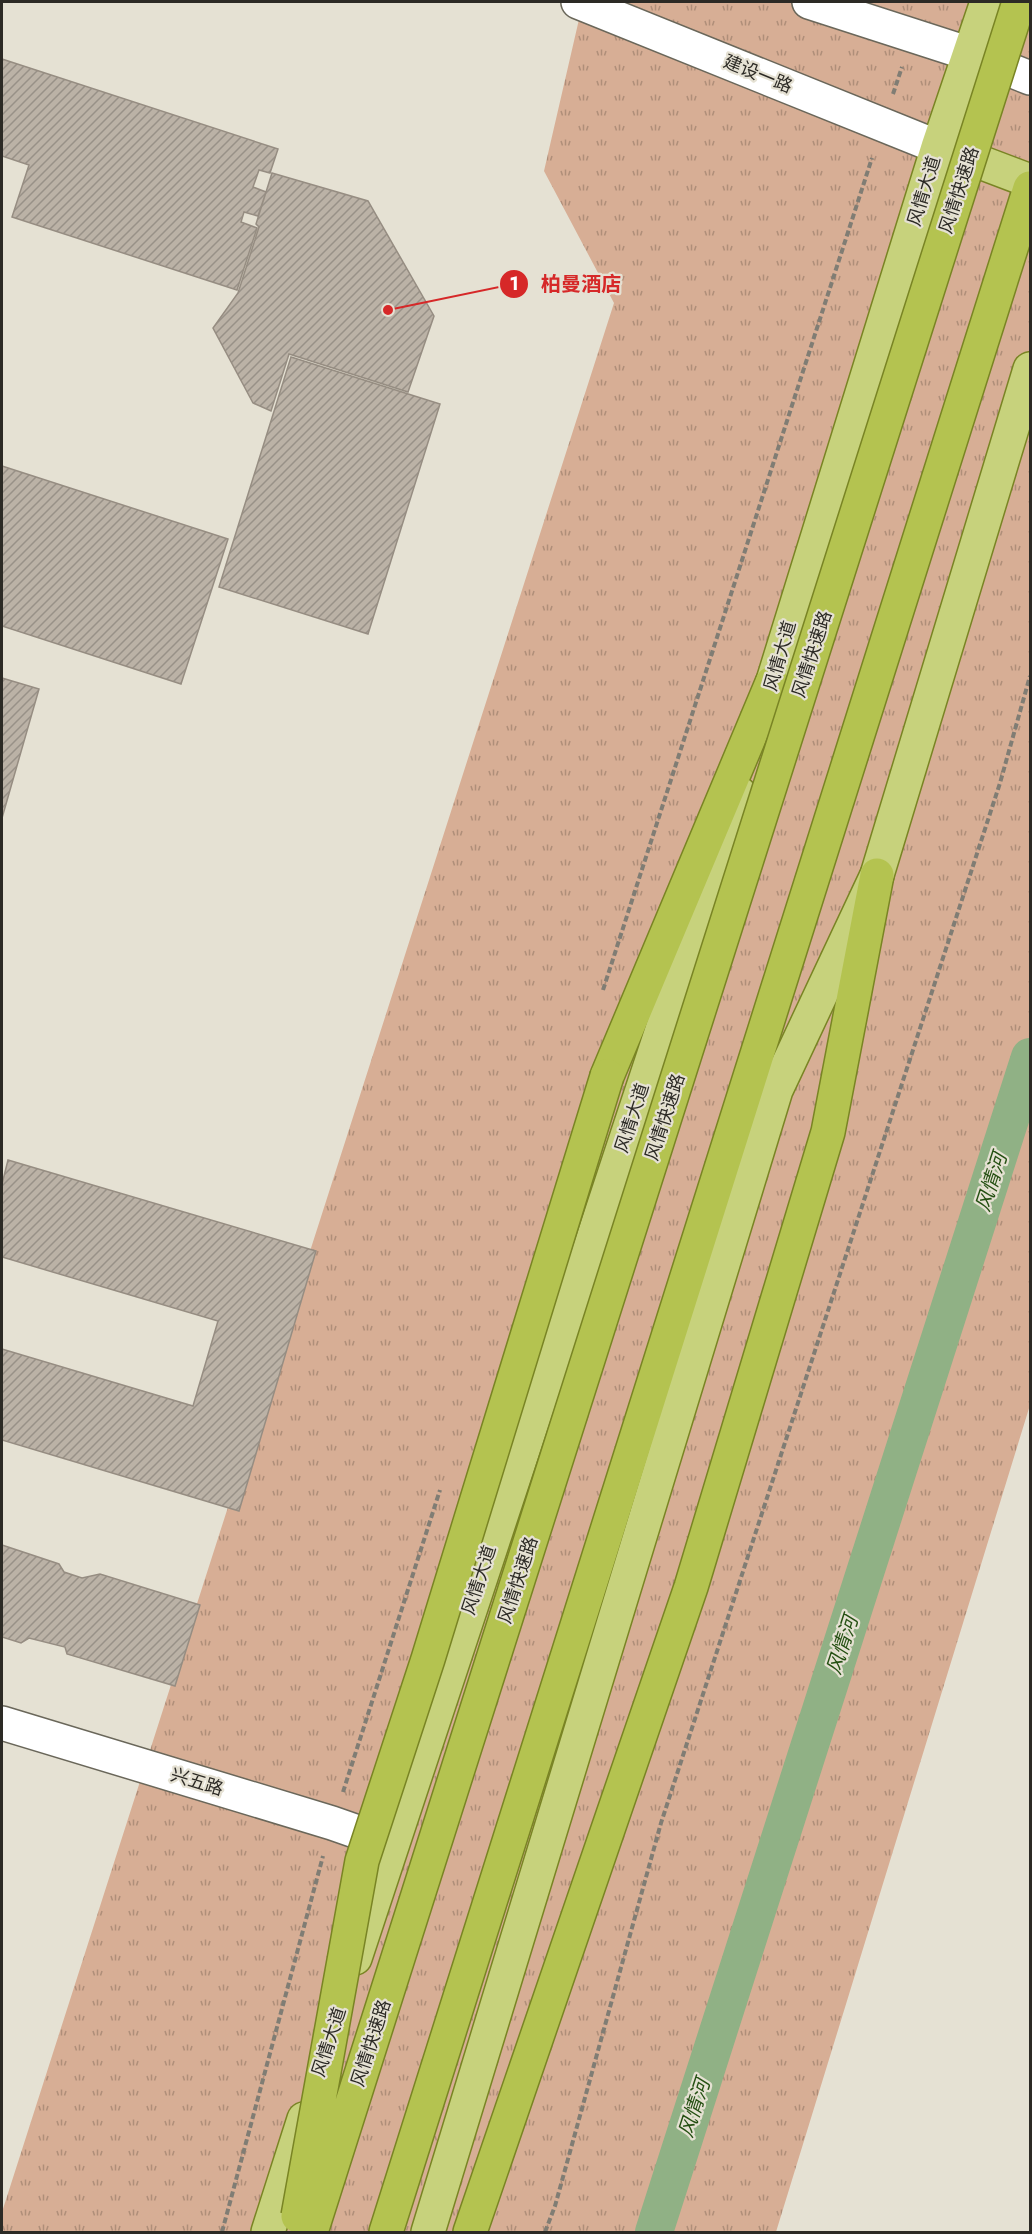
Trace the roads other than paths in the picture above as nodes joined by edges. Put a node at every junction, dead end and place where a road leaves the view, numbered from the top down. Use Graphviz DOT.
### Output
graph roads {
  1 [pos="578,2"];
  2 [pos="809,2"];
  3 [pos="987,2"];
  4 [pos="1019,2"];
  5 [pos="970,54"];
  6 [pos="1030,78"];
  7 [pos="938,147"];
  8 [pos="1030,181"];
  9 [pos="1030,188"];
  10 [pos="1030,369"];
  11 [pos="772,683"];
  12 [pos="877,875"];
  13 [pos="2,1723"];
  14 [pos="392,1844"];
  15 [pos="268,2232"];
  16 [pos="295,2232"];
  17 [pos="311,2232"];
  18 [pos="386,2232"];
  19 [pos="428,2232"];
  20 [pos="470,2232"];
  1 -- 7 [label="main road, 建设一路"];
  2 -- 5 [label="main road"];
  3 -- 5 [label="main road, 风情大道"];
  4 -- 17 [label="highway, 风情快速路, bridge"];
  5 -- 6 [label="main road"];
  5 -- 7 [label="main road, 风情大道"];
  7 -- 8 [label="main road"];
  7 -- 11 [label="main road, 风情大道"];
  9 -- 18 [label="highway"];
  10 -- 12 [label="main road"];
  11 -- 14 [label="main road, 风情大道"];
  11 -- 16 [label="highway, bridge"];
  12 -- 19 [label="main road"];
  12 -- 20 [label="highway"];
  13 -- 14 [label="main road, 兴五路"];
  14 -- 15 [label="main road, 风情大道"];
}
